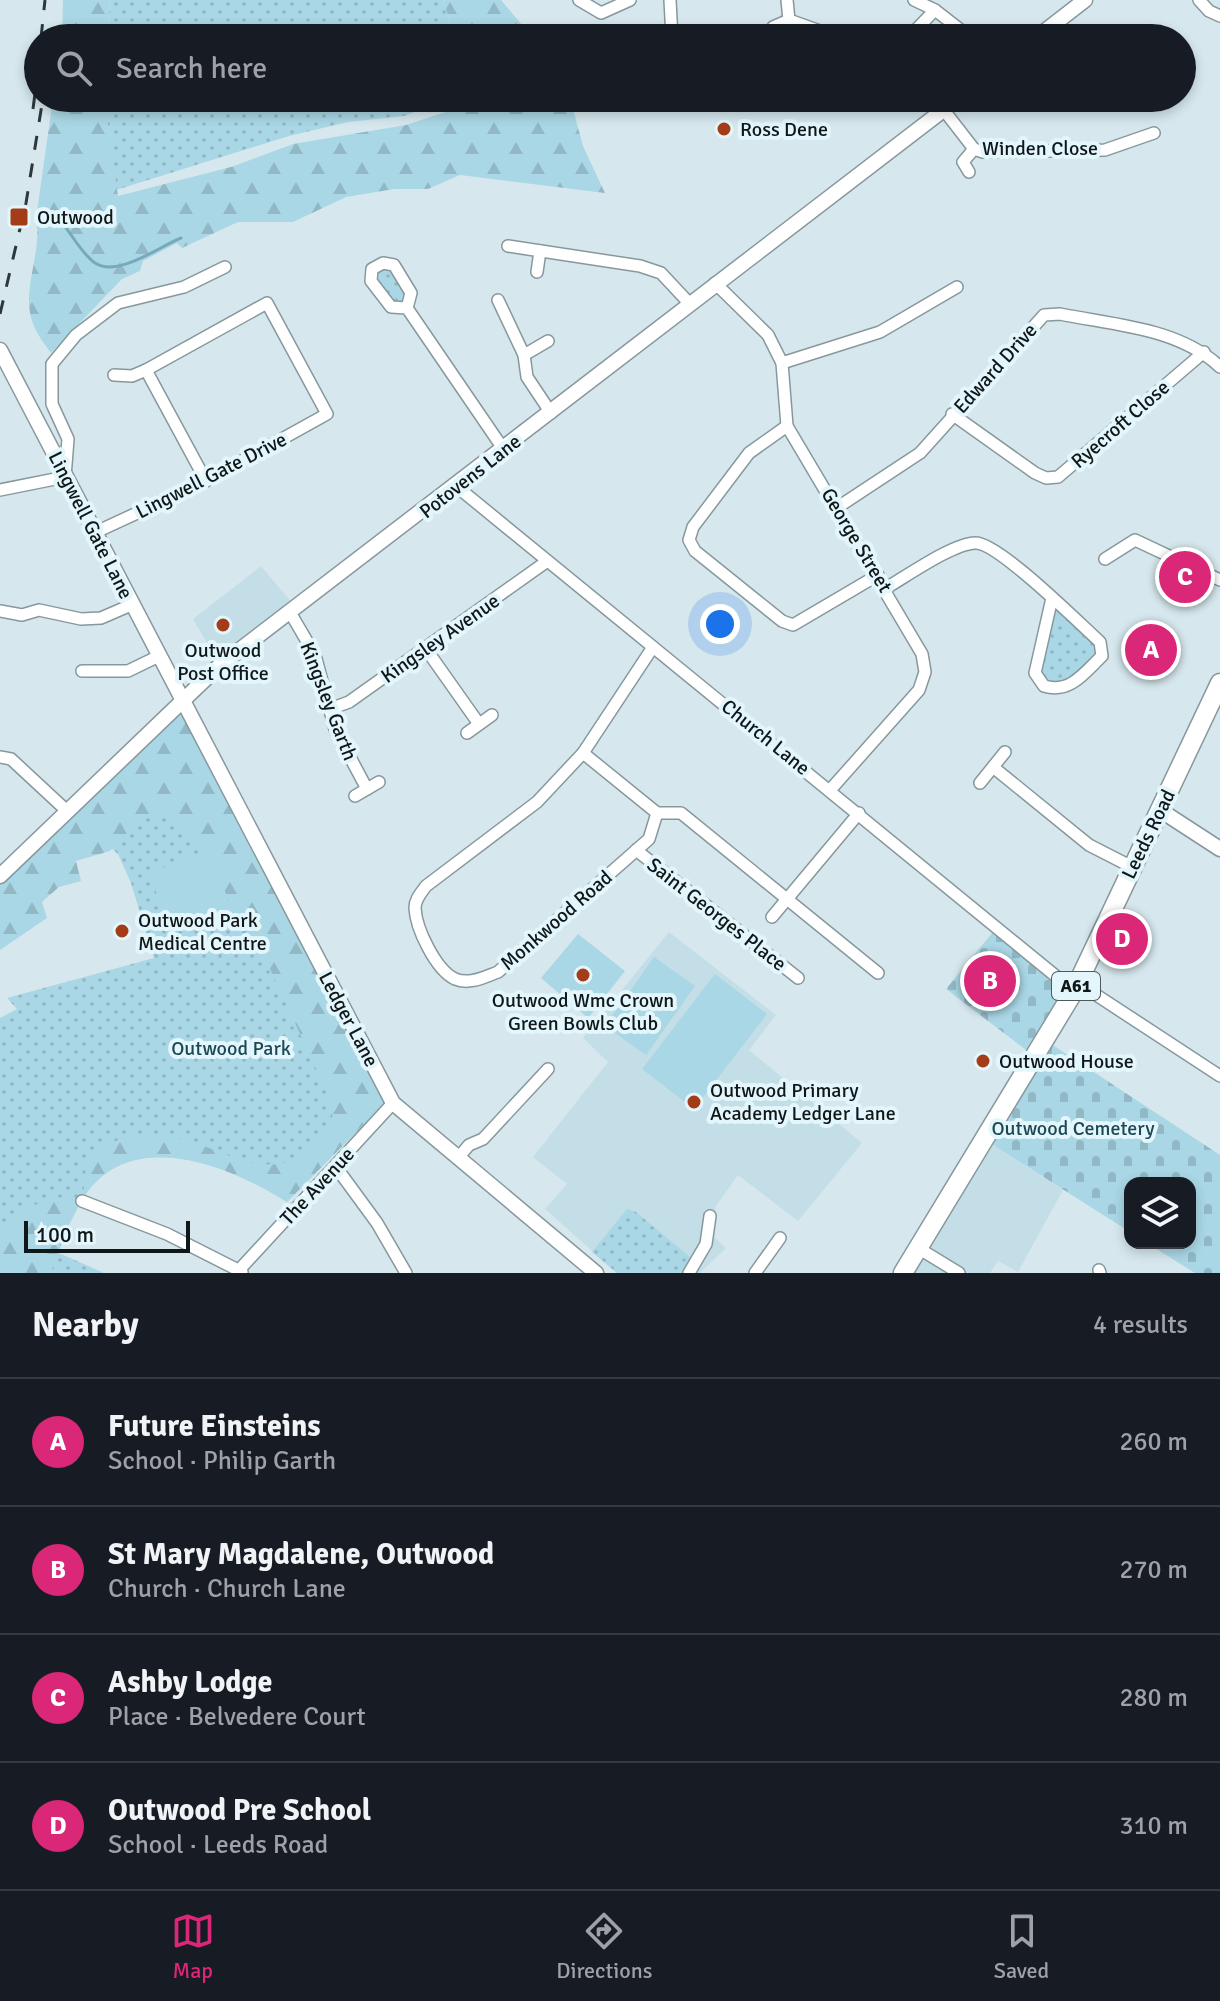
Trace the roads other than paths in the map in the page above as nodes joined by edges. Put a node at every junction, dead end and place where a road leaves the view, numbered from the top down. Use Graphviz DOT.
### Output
graph roads {
  1 [pos="579,0"];
  2 [pos="630,0"];
  3 [pos="670,0"];
  4 [pos="787,0"];
  5 [pos="914,0"];
  6 [pos="1085,0"];
  7 [pos="1199,0"];
  8 [pos="935,10"];
  9 [pos="1220,16"];
  10 [pos="789,20"];
  11 [pos="671,24"];
  12 [pos="780,24"];
  13 [pos="800,24"];
  14 [pos="922,24"];
  15 [pos="953,24"];
  16 [pos="1054,24"];
  17 [pos="939,112"];
  18 [pos="945,112"];
  19 [pos="1154,133"];
  20 [pos="974,149"];
  21 [pos="969,172"];
  22 [pos="508,246"];
  23 [pos="540,251"];
  24 [pos="225,267"];
  25 [pos="537,272"];
  26 [pos="715,283"];
  27 [pos="957,287"];
  28 [pos="498,300"];
  29 [pos="689,303"];
  30 [pos="407,308"];
  31 [pos="548,341"];
  32 [pos="1204,352"];
  33 [pos="2,353"];
  34 [pos="524,355"];
  35 [pos="782,363"];
  36 [pos="1220,367"];
  37 [pos="146,370"];
  38 [pos="114,375"];
  39 [pos="551,413"];
  40 [pos="952,414"];
  41 [pos="787,426"];
  42 [pos="504,450"];
  43 [pos="65,477"];
  44 [pos="206,481"];
  45 [pos="456,486"];
  46 [pos="0,490"];
  47 [pos="838,507"];
  48 [pos="94,533"];
  49 [pos="1105,559"];
  50 [pos="546,562"];
  51 [pos="878,575"];
  52 [pos="1220,580"];
  53 [pos="886,588"];
  54 [pos="1052,598"];
  55 [pos="131,605"];
  56 [pos="0,611"];
  57 [pos="291,614"];
  58 [pos="653,647"];
  59 [pos="426,649"];
  60 [pos="159,656"];
  61 [pos="82,671"];
  62 [pos="1220,683"];
  63 [pos="183,700"];
  64 [pos="330,709"];
  65 [pos="492,715"];
  66 [pos="479,724"];
  67 [pos="467,733"];
  68 [pos="1005,752"];
  69 [pos="583,753"];
  70 [pos="0,757"];
  71 [pos="993,767"];
  72 [pos="379,782"];
  73 [pos="980,783"];
  74 [pos="367,789"];
  75 [pos="831,789"];
  76 [pos="355,796"];
  77 [pos="1160,810"];
  78 [pos="67,811"];
  79 [pos="657,813"];
  80 [pos="859,813"];
  81 [pos="1220,849"];
  82 [pos="636,850"];
  83 [pos="1132,867"];
  84 [pos="0,876"];
  85 [pos="785,898"];
  86 [pos="772,917"];
  87 [pos="878,973"];
  88 [pos="798,978"];
  89 [pos="1076,987"];
  90 [pos="548,1069"];
  91 [pos="1220,1076"];
  92 [pos="393,1103"];
  93 [pos="458,1158"];
  94 [pos="336,1167"];
  95 [pos="82,1201"];
  96 [pos="710,1216"];
  97 [pos="780,1238"];
  98 [pos="918,1248"];
  99 [pos="241,1271"];
  100 [pos="406,1273"];
  101 [pos="596,1273"];
  102 [pos="689,1273"];
  103 [pos="755,1273"];
  104 [pos="903,1273"];
  105 [pos="959,1273"];
  1 -- 2 [label="street"];
  3 -- 11 [label="street"];
  4 -- 10 [label="street"];
  5 -- 8 [label="street"];
  6 -- 16 [label="street"];
  7 -- 9 [label="street"];
  8 -- 14 [label="street"];
  8 -- 15 [label="street"];
  10 -- 12 [label="street"];
  10 -- 13 [label="street"];
  17 -- 26 [label="street, Potovens Lane"];
  18 -- 20 [label="street, Winden Close"];
  19 -- 20 [label="street, Winden Close"];
  20 -- 21 [label="street"];
  22 -- 23 [label="street"];
  23 -- 25 [label="street"];
  23 -- 29 [label="street"];
  24 -- 43 [label="street"];
  26 -- 29 [label="street, Potovens Lane"];
  26 -- 35 [label="street, George Street"];
  27 -- 35 [label="street"];
  28 -- 34 [label="street"];
  29 -- 39 [label="street, Potovens Lane"];
  30 -- 42 [label="street"];
  31 -- 34 [label="street"];
  32 -- 36 [label="street, Edward Drive"];
  32 -- 40 [label="street, Edward Drive"];
  32 -- 40 [label="street, Ryecroft Close"];
  33 -- 43 [label="street, Lingwell Gate Lane"];
  34 -- 39 [label="street"];
  35 -- 41 [label="street, George Street"];
  37 -- 38 [label="street"];
  37 -- 44 [label="street"];
  37 -- 44 [label="street, Lingwell Gate Drive"];
  39 -- 42 [label="street, Potovens Lane"];
  40 -- 47 [label="street, Edward Drive"];
  41 -- 47 [label="street, George Street"];
  41 -- 51 [label="street"];
  42 -- 45 [label="street, Potovens Lane"];
  43 -- 46 [label="street"];
  43 -- 48 [label="street, Lingwell Gate Lane"];
  44 -- 48 [label="street, Lingwell Gate Drive"];
  45 -- 50 [label="street, Church Lane"];
  45 -- 57 [label="street, Potovens Lane"];
  47 -- 51 [label="street, George Street"];
  48 -- 55 [label="street, Lingwell Gate Lane"];
  49 -- 52 [label="street"];
  50 -- 58 [label="street, Church Lane"];
  50 -- 59 [label="street, Kingsley Avenue"];
  51 -- 53 [label="street, George Street"];
  53 -- 54 [label="street"];
  53 -- 75 [label="street, George Street"];
  54 -- 54 [label="street"];
  55 -- 56 [label="street"];
  55 -- 60 [label="street, Lingwell Gate Lane"];
  57 -- 63 [label="street, Potovens Lane"];
  57 -- 64 [label="street, Kingsley Garth"];
  58 -- 69 [label="street, Monkwood Road"];
  58 -- 75 [label="street, Church Lane"];
  59 -- 64 [label="street, Kingsley Avenue"];
  59 -- 66 [label="street"];
  60 -- 61 [label="street"];
  60 -- 63 [label="street, Lingwell Gate Lane"];
  62 -- 77 [label="main road, Leeds Road / A61"];
  63 -- 78 [label="street, Potovens Lane"];
  63 -- 92 [label="street, Ledger Lane"];
  64 -- 74 [label="street, Kingsley Garth"];
  65 -- 66 [label="street"];
  66 -- 67 [label="street"];
  68 -- 71 [label="street"];
  69 -- 79 [label="street"];
  69 -- 82 [label="street, Monkwood Road"];
  70 -- 78 [label="street"];
  71 -- 73 [label="street"];
  71 -- 83 [label="street"];
  72 -- 74 [label="street"];
  74 -- 76 [label="street"];
  75 -- 80 [label="street, Church Lane"];
  77 -- 81 [label="street"];
  77 -- 83 [label="main road, Leeds Road / A61"];
  78 -- 84 [label="street, Potovens Lane"];
  79 -- 82 [label="street, Monkwood Road"];
  79 -- 85 [label="street"];
  80 -- 85 [label="street"];
  80 -- 89 [label="street, Church Lane"];
  82 -- 88 [label="street, Saint Georges Place"];
  83 -- 89 [label="main road, Leeds Road / A61"];
  85 -- 86 [label="street"];
  85 -- 87 [label="street"];
  89 -- 91 [label="street, Church Lane"];
  89 -- 98 [label="main road, Leeds Road / A61"];
  90 -- 93 [label="street"];
  92 -- 93 [label="street, Ledger Lane"];
  92 -- 94 [label="street, The Avenue"];
  93 -- 101 [label="street, Ledger Lane"];
  94 -- 99 [label="street, The Avenue"];
  94 -- 100 [label="street"];
  95 -- 99 [label="street, The Avenue"];
  96 -- 102 [label="street"];
  97 -- 103 [label="street"];
  98 -- 104 [label="main road, Leeds Road / A61"];
  98 -- 105 [label="street"];
}
